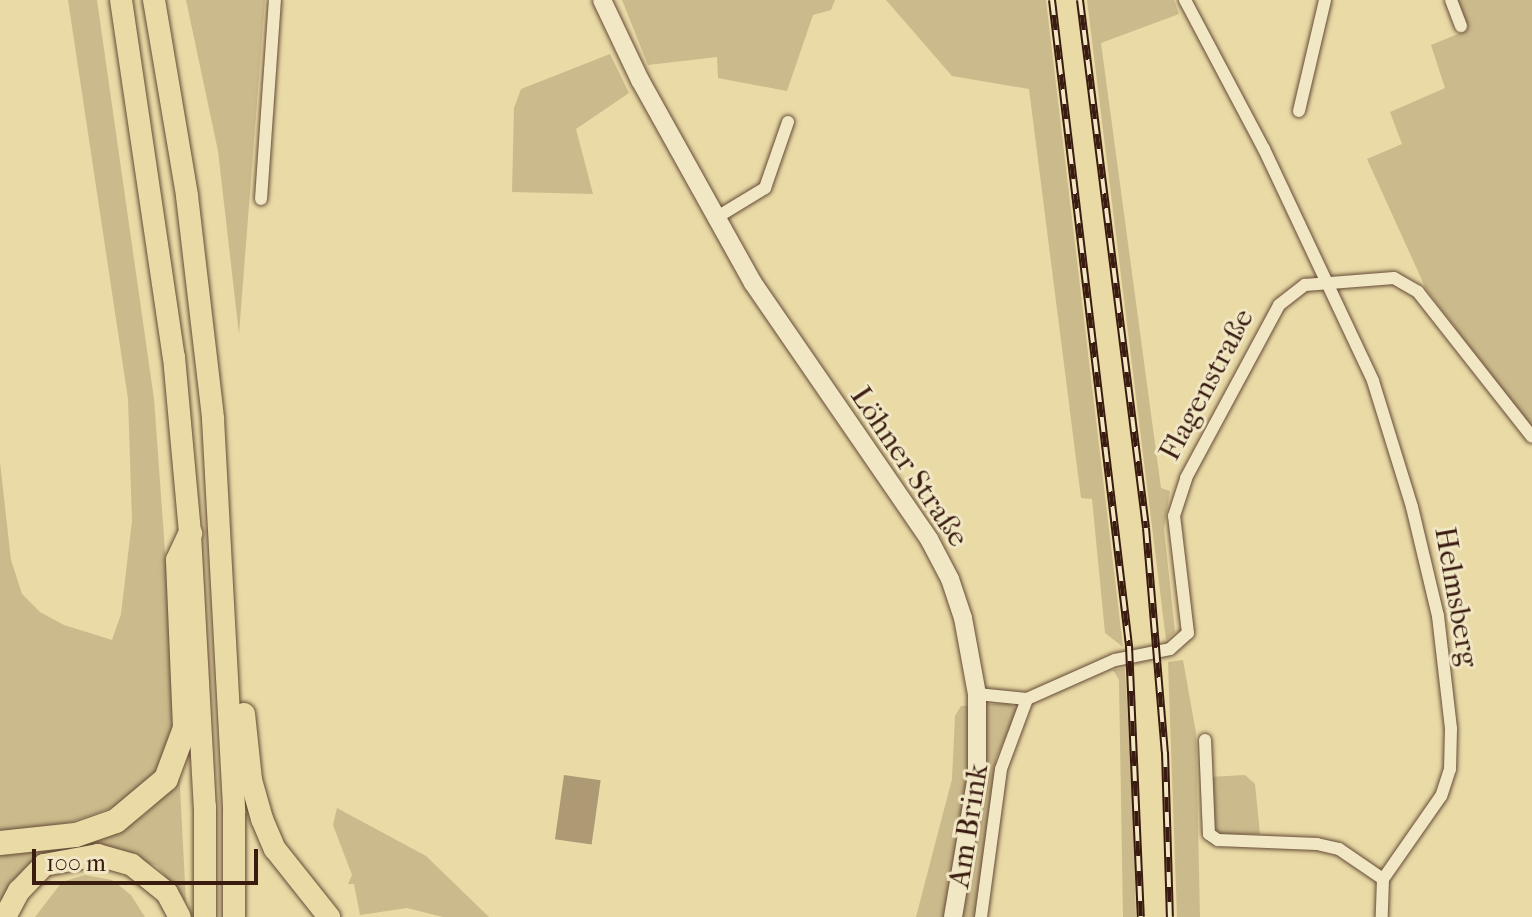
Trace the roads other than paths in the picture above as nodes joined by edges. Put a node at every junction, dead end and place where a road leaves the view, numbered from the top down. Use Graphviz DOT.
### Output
graph roads {
  1 [pos="121,0"];
  2 [pos="154,0"];
  3 [pos="275,0"];
  4 [pos="602,0"];
  5 [pos="1185,0"];
  6 [pos="1325,0"];
  7 [pos="1451,0"];
  8 [pos="1461,26"];
  9 [pos="1299,111"];
  10 [pos="788,122"];
  11 [pos="261,199"];
  12 [pos="714,219"];
  13 [pos="1329,281"];
  14 [pos="1532,437"];
  15 [pos="222,524"];
  16 [pos="190,534"];
  17 [pos="977,694"];
  18 [pos="1027,699"];
  19 [pos="1205,740"];
  20 [pos="0,843"];
  21 [pos="1383,879"];
  22 [pos="5,917"];
  23 [pos="180,917"];
  24 [pos="205,917"];
  25 [pos="234,917"];
  26 [pos="329,917"];
  27 [pos="953,917"];
  28 [pos="981,917"];
  29 [pos="1382,917"];
  1 -- 16 [label="highway"];
  2 -- 15 [label="highway"];
  3 -- 11 [label="street"];
  4 -- 12 [label="main road, Löhner Straße"];
  5 -- 13 [label="street"];
  6 -- 9 [label="street"];
  7 -- 8 [label="street"];
  10 -- 12 [label="street"];
  12 -- 17 [label="main road, Löhner Straße"];
  13 -- 14 [label="street"];
  13 -- 18 [label="street, Flagenstraße"];
  13 -- 21 [label="street, Helmsberg"];
  15 -- 25 [label="highway"];
  15 -- 26 [label="highway"];
  16 -- 20 [label="highway"];
  16 -- 24 [label="highway"];
  17 -- 18 [label="street, Flagenstraße"];
  17 -- 27 [label="main road, Löhner Straße"];
  18 -- 28 [label="street, Am Brink"];
  19 -- 21 [label="street"];
  21 -- 29 [label="street"];
  22 -- 23 [label="highway"];
}
